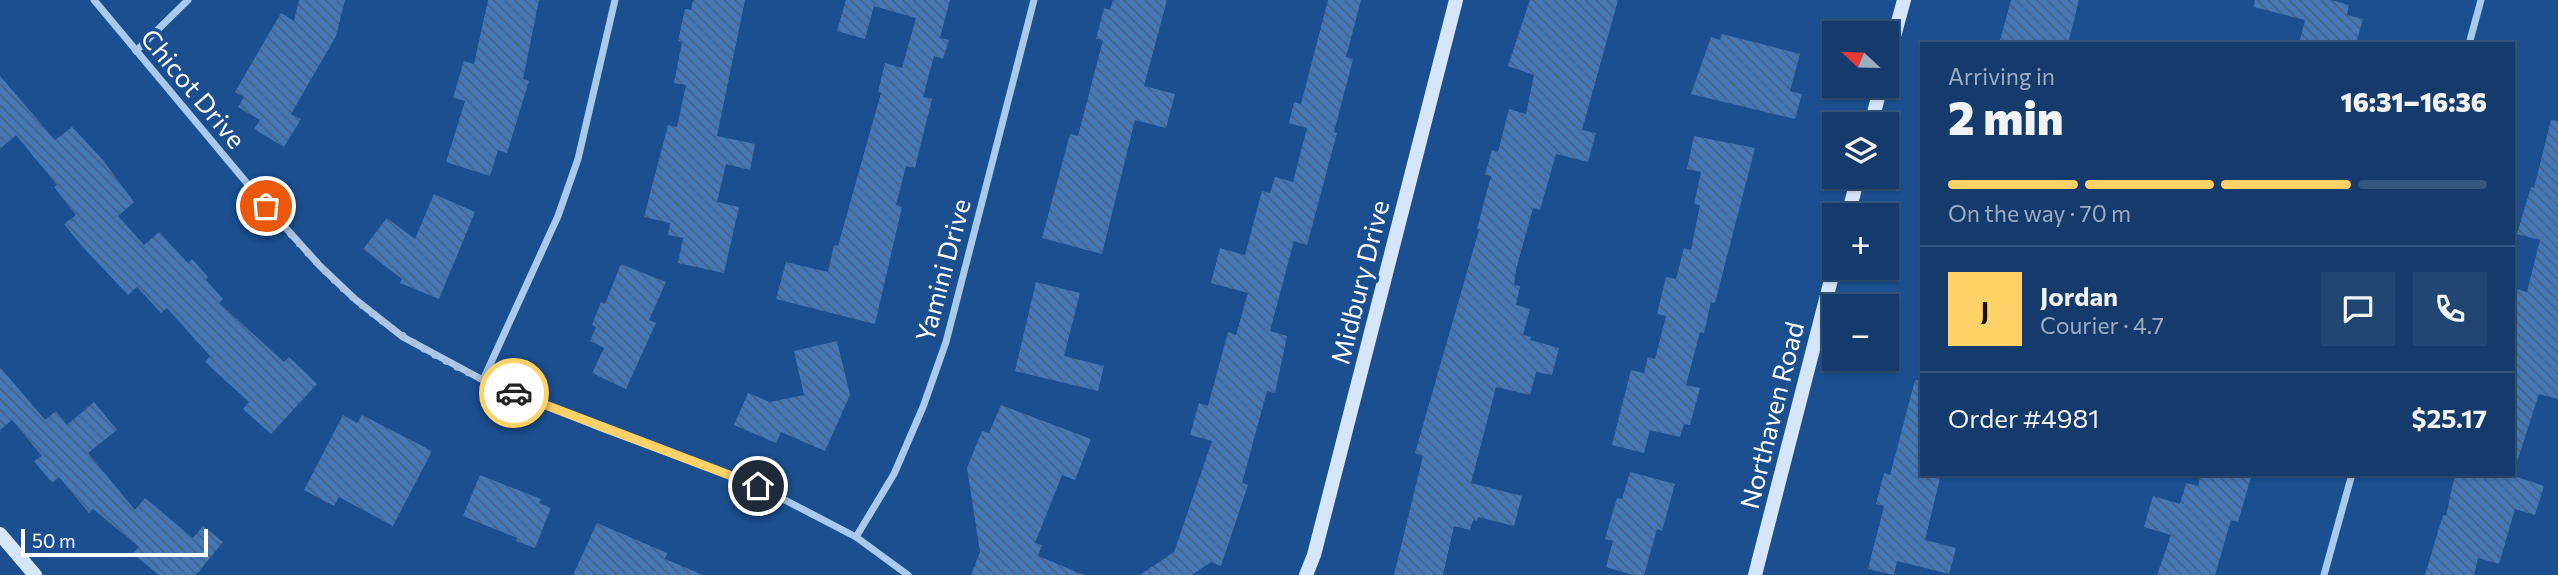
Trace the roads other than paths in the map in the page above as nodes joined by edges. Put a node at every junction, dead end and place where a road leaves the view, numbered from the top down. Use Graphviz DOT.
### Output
graph roads {
  1 [pos="94,0"];
  2 [pos="188,0"];
  3 [pos="615,0"];
  4 [pos="1034,0"];
  5 [pos="1457,0"];
  6 [pos="1903,0"];
  7 [pos="2481,0"];
  8 [pos="1898,21"];
  9 [pos="2470,42"];
  10 [pos="136,51"];
  11 [pos="1831,280"];
  12 [pos="483,380"];
  13 [pos="2351,476"];
  14 [pos="0,534"];
  15 [pos="856,537"];
  16 [pos="35,575"];
  17 [pos="908,575"];
  18 [pos="1306,575"];
  19 [pos="1755,575"];
  20 [pos="2324,575"];
  1 -- 10 [label="street, Chicot Drive"];
  2 -- 10 [label="street"];
  3 -- 12 [label="street"];
  4 -- 15 [label="street, Yamini Drive"];
  5 -- 18 [label="street, Midbury Drive"];
  6 -- 8 [label="street"];
  7 -- 9 [label="street"];
  10 -- 12 [label="street, Chicot Drive"];
  11 -- 19 [label="street, Northaven Road"];
  12 -- 15 [label="street, Chicot Drive"];
  13 -- 20 [label="street"];
  14 -- 16 [label="street"];
  15 -- 17 [label="street, Chicot Drive"];
}
